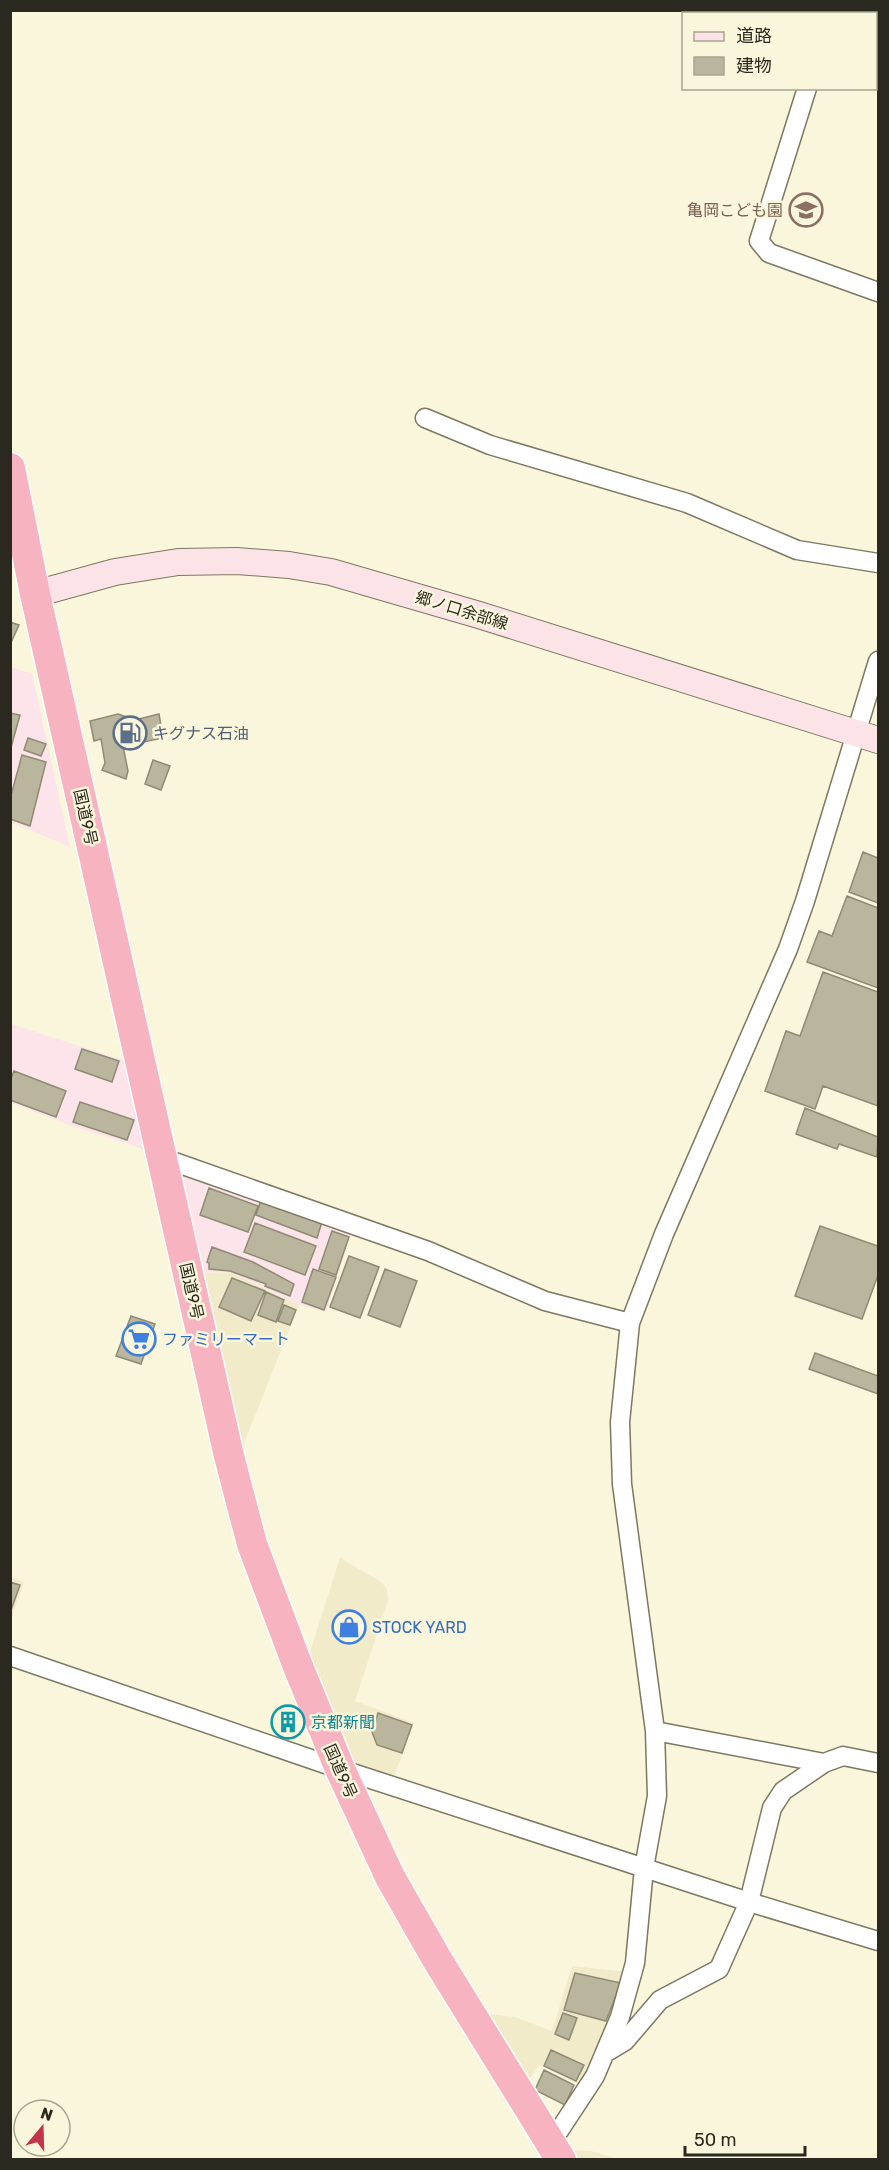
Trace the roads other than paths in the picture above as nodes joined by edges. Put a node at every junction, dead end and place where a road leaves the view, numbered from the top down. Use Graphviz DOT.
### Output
graph roads {
  1 [pos="806,90"];
  2 [pos="879,292"];
  3 [pos="425,418"];
  4 [pos="10,468"];
  5 [pos="879,563"];
  6 [pos="35,594"];
  7 [pos="879,661"];
  8 [pos="867,737"];
  9 [pos="163,1158"];
  10 [pos="630,1323"];
  11 [pos="10,1656"];
  12 [pos="655,1731"];
  13 [pos="824,1763"];
  14 [pos="879,1763"];
  15 [pos="340,1769"];
  16 [pos="644,1868"];
  17 [pos="749,1902"];
  18 [pos="879,1941"];
  19 [pos="604,2053"];
  20 [pos="556,2151"];
  1 -- 2 [label="street"];
  3 -- 5 [label="street"];
  4 -- 6 [label="highway, 国道9号"];
  6 -- 8 [label="main road, 郷ノ口余部線"];
  6 -- 9 [label="highway, 国道9号"];
  7 -- 8 [label="street"];
  8 -- 10 [label="street"];
  9 -- 10 [label="street"];
  9 -- 15 [label="highway, 国道9号"];
  10 -- 12 [label="street"];
  11 -- 15 [label="street"];
  12 -- 13 [label="street"];
  12 -- 16 [label="street"];
  13 -- 14 [label="street"];
  13 -- 17 [label="street"];
  15 -- 16 [label="street"];
  15 -- 20 [label="highway, 国道9号"];
  16 -- 17 [label="street"];
  16 -- 19 [label="street"];
  17 -- 18 [label="street"];
  17 -- 19 [label="street"];
  19 -- 20 [label="street"];
}
